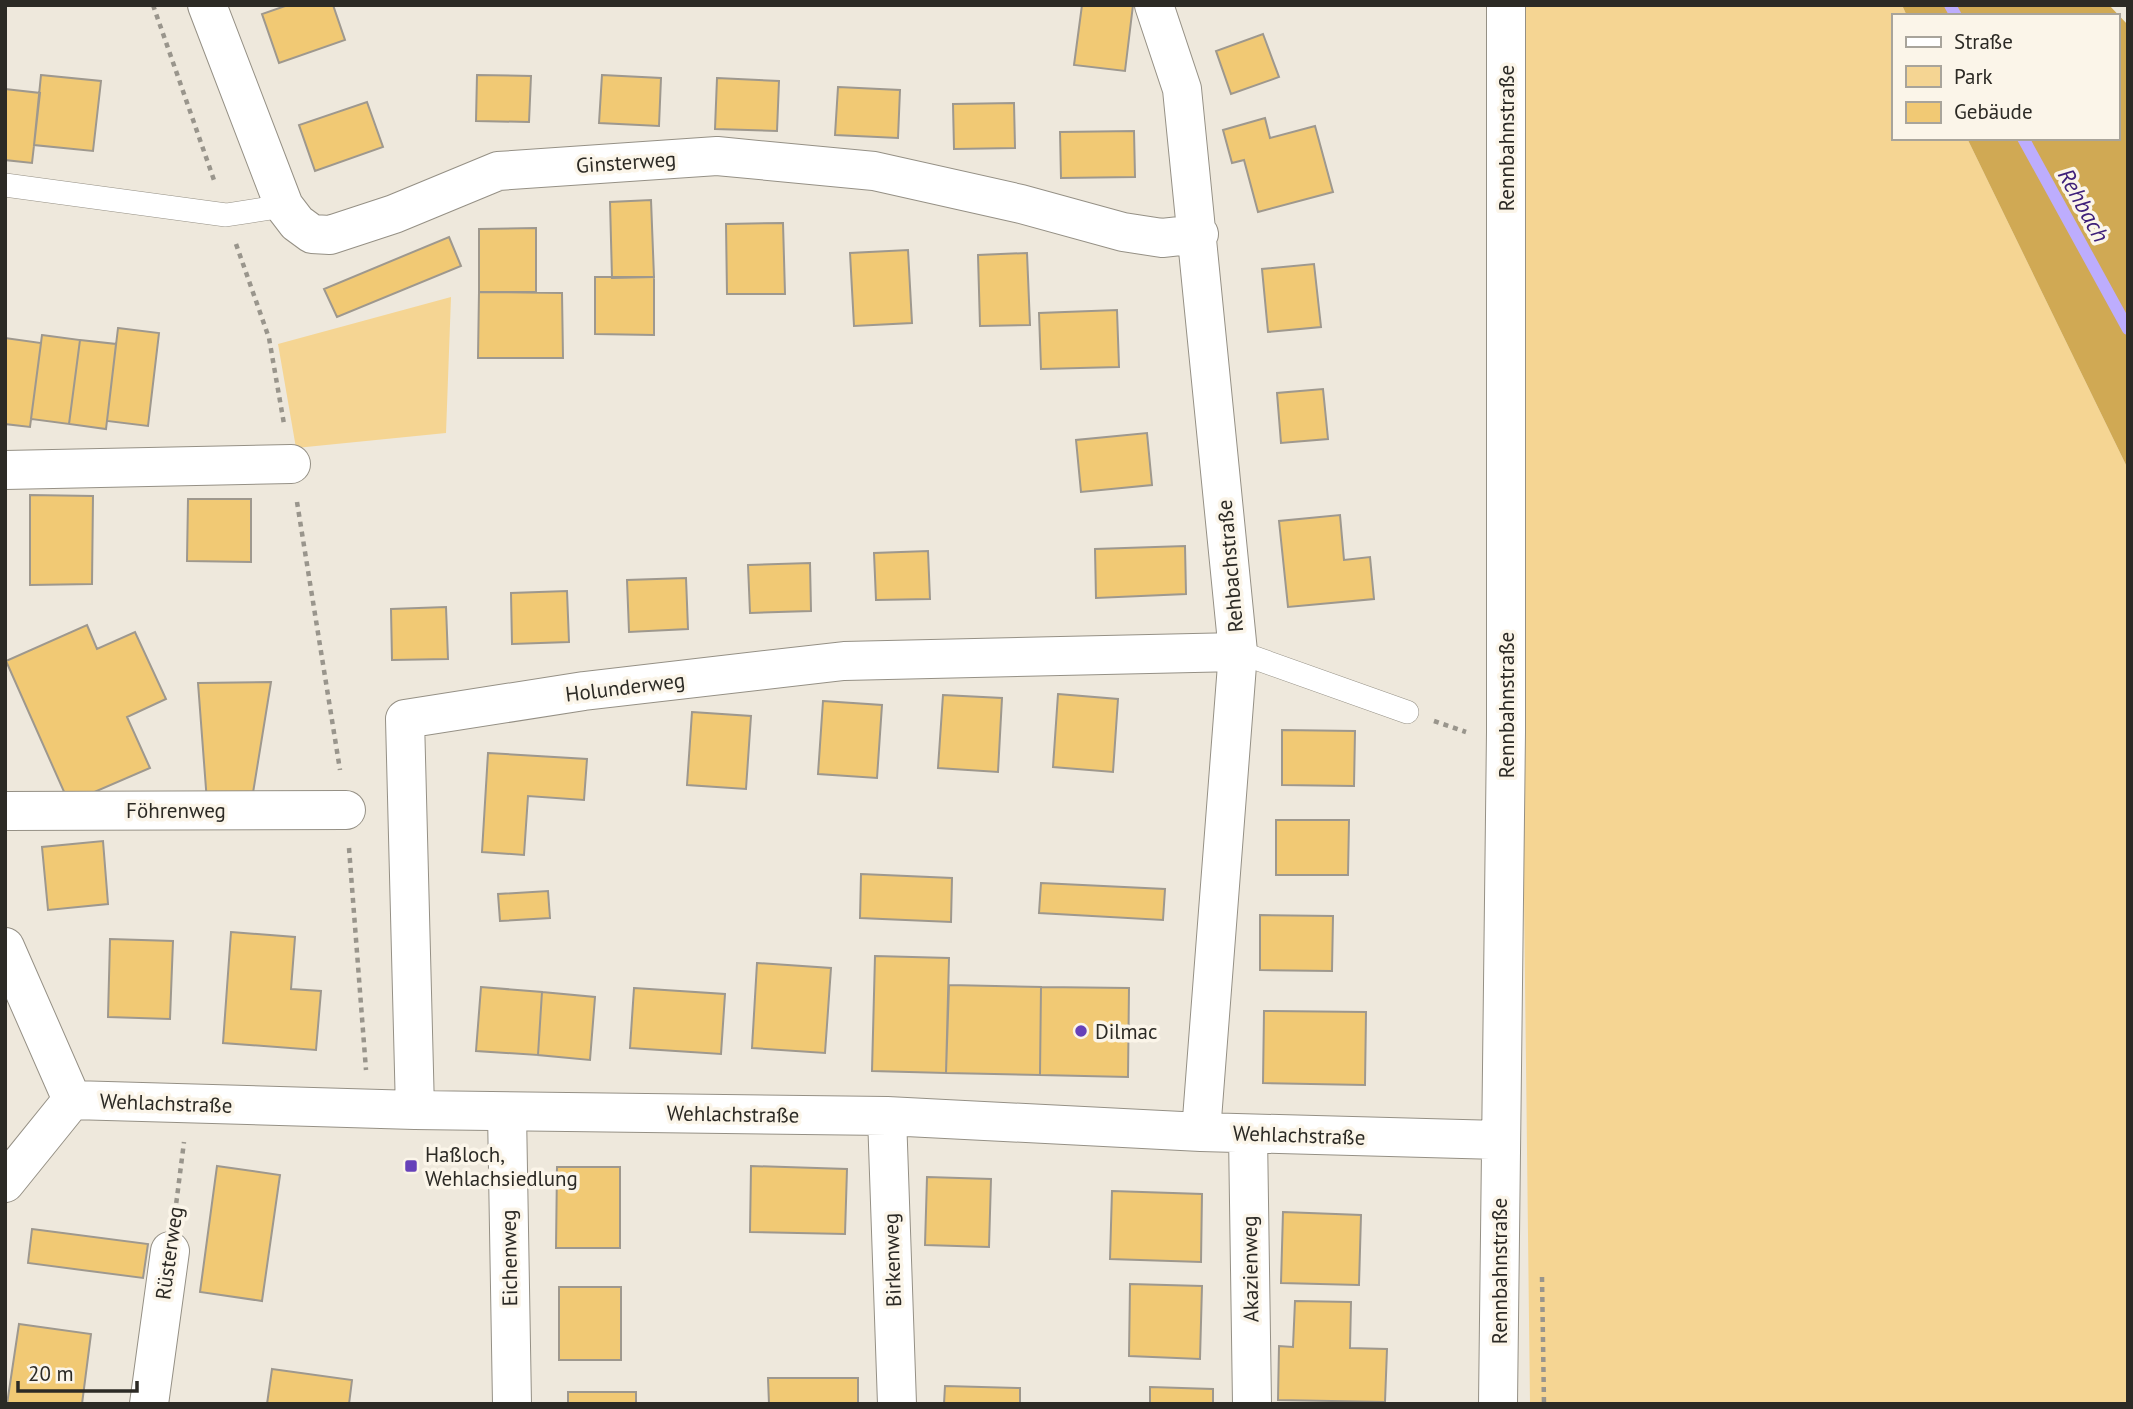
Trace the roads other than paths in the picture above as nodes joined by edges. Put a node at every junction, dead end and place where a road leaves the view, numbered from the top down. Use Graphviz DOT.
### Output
graph roads {
  1 [pos="207,5"];
  2 [pos="1154,5"];
  3 [pos="1506,5"];
  4 [pos="5,185"];
  5 [pos="284,206"];
  6 [pos="1199,234"];
  7 [pos="291,464"];
  8 [pos="5,470"];
  9 [pos="1237,652"];
  10 [pos="1407,712"];
  11 [pos="346,810"];
  12 [pos="5,811"];
  13 [pos="5,947"];
  14 [pos="72,1100"];
  15 [pos="415,1110"];
  16 [pos="507,1112"];
  17 [pos="887,1116"];
  18 [pos="1201,1132"];
  19 [pos="1248,1134"];
  20 [pos="1499,1140"];
  21 [pos="8,1176"];
  22 [pos="170,1251"];
  23 [pos="149,1404"];
  24 [pos="512,1404"];
  25 [pos="897,1404"];
  26 [pos="1252,1404"];
  27 [pos="1498,1404"];
  1 -- 5 [label="street, Ginsterweg"];
  2 -- 6 [label="street, Rehbachstraße"];
  3 -- 20 [label="street, Rennbahnstraße"];
  4 -- 5 [label="lane"];
  5 -- 6 [label="street, Ginsterweg"];
  6 -- 9 [label="street, Rehbachstraße"];
  7 -- 8 [label="street"];
  9 -- 10 [label="lane"];
  9 -- 15 [label="street, Holunderweg"];
  9 -- 18 [label="street, Rehbachstraße"];
  11 -- 12 [label="street, Föhrenweg"];
  13 -- 14 [label="street"];
  14 -- 15 [label="street, Wehlachstraße"];
  14 -- 21 [label="street, Wehlachstraße"];
  15 -- 16 [label="street, Wehlachstraße"];
  16 -- 17 [label="street, Wehlachstraße"];
  16 -- 24 [label="street, Eichenweg"];
  17 -- 18 [label="street, Wehlachstraße"];
  17 -- 25 [label="street, Birkenweg"];
  18 -- 19 [label="street, Wehlachstraße"];
  19 -- 20 [label="street, Wehlachstraße"];
  19 -- 26 [label="street, Akazienweg"];
  20 -- 27 [label="street, Rennbahnstraße"];
  22 -- 23 [label="street, Rüsterweg"];
}
